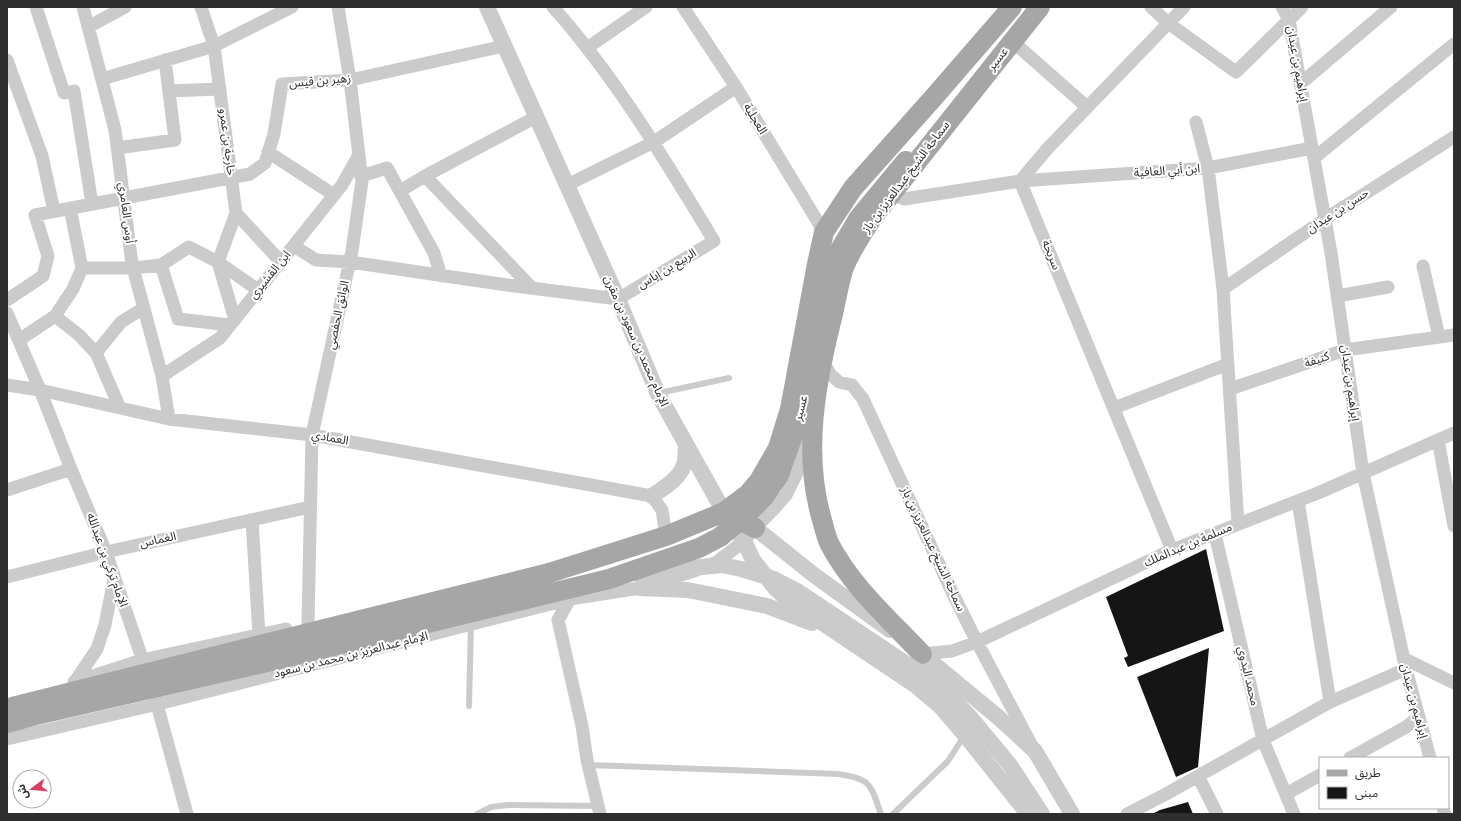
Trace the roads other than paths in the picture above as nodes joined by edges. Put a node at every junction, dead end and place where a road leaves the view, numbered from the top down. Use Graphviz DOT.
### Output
graph roads {
  1 [pos="36,7"];
  2 [pos="83,7"];
  3 [pos="125,7"];
  4 [pos="201,7"];
  5 [pos="292,7"];
  6 [pos="338,7"];
  7 [pos="487,7"];
  8 [pos="553,7"];
  9 [pos="646,7"];
  10 [pos="683,7"];
  11 [pos="1011,7"];
  12 [pos="1040,7"];
  13 [pos="1151,7"];
  14 [pos="1184,7"];
  15 [pos="1282,7"];
  16 [pos="1302,7"];
  17 [pos="1391,7"];
  18 [pos="1289,20"];
  19 [pos="1168,23"];
  20 [pos="88,27"];
  21 [pos="1012,41"];
  22 [pos="1454,44"];
  23 [pos="214,46"];
  24 [pos="504,46"];
  25 [pos="587,48"];
  26 [pos="7,60"];
  27 [pos="165,60"];
  28 [pos="102,79"];
  29 [pos="350,80"];
  30 [pos="1300,84"];
  31 [pos="736,87"];
  32 [pos="220,89"];
  33 [pos="169,91"];
  34 [pos="1087,107"];
  35 [pos="956,111"];
  36 [pos="536,117"];
  37 [pos="1196,122"];
  38 [pos="1454,137"];
  39 [pos="654,142"];
  40 [pos="117,148"];
  41 [pos="268,152"];
  42 [pos="1313,153"];
  43 [pos="359,155"];
  44 [pos="1208,168"];
  45 [pos="361,176"];
  46 [pos="425,176"];
  47 [pos="231,177"];
  48 [pos="1020,181"];
  49 [pos="567,186"];
  50 [pos="400,191"];
  51 [pos="891,194"];
  52 [pos="334,195"];
  53 [pos="124,198"];
  54 [pos="92,204"];
  55 [pos="70,208"];
  56 [pos="54,211"];
  57 [pos="236,213"];
  58 [pos="1325,219"];
  59 [pos="824,232"];
  60 [pos="294,246"];
  61 [pos="218,262"];
  62 [pos="282,262"];
  63 [pos="350,262"];
  64 [pos="161,265"];
  65 [pos="1423,266"];
  66 [pos="82,268"];
  67 [pos="134,268"];
  68 [pos="441,276"];
  69 [pos="1388,287"];
  70 [pos="532,288"];
  71 [pos="1224,289"];
  72 [pos="258,290"];
  73 [pos="1338,296"];
  74 [pos="618,299"];
  75 [pos="7,300"];
  76 [pos="144,308"];
  77 [pos="7,313"];
  78 [pos="55,316"];
  79 [pos="233,322"];
  80 [pos="1454,335"];
  81 [pos="1439,337"];
  82 [pos="19,340"];
  83 [pos="1345,350"];
  84 [pos="96,353"];
  85 [pos="822,359"];
  86 [pos="1228,364"];
  87 [pos="162,376"];
  88 [pos="729,378"];
  89 [pos="7,385"];
  90 [pos="40,390"];
  91 [pos="1230,390"];
  92 [pos="658,394"];
  93 [pos="120,408"];
  94 [pos="1114,408"];
  95 [pos="814,416"];
  96 [pos="169,419"];
  97 [pos="1454,432"];
  98 [pos="312,435"];
  99 [pos="1438,440"];
  100 [pos="686,446"];
  101 [pos="71,469"];
  102 [pos="1363,473"];
  103 [pos="7,490"];
  104 [pos="652,496"];
  105 [pos="1298,501"];
  106 [pos="310,507"];
  107 [pos="724,512"];
  108 [pos="252,520"];
  109 [pos="1238,524"];
  110 [pos="1454,526"];
  111 [pos="749,534"];
  112 [pos="1215,534"];
  113 [pos="666,536"];
  114 [pos="1172,550"];
  115 [pos="106,552"];
  116 [pos="694,571"];
  117 [pos="7,577"];
  118 [pos="114,577"];
  119 [pos="609,579"];
  120 [pos="640,588"];
  121 [pos="570,600"];
  122 [pos="308,624"];
  123 [pos="471,624"];
  124 [pos="253,636"];
  125 [pos="841,636"];
  126 [pos="977,642"];
  127 [pos="922,654"];
  128 [pos="142,660"];
  129 [pos="1404,663"];
  130 [pos="74,683"];
  131 [pos="1454,683"];
  132 [pos="7,699"];
  133 [pos="1330,702"];
  134 [pos="158,704"];
  135 [pos="469,706"];
  136 [pos="7,708"];
  137 [pos="1418,717"];
  138 [pos="7,723"];
  139 [pos="965,735"];
  140 [pos="7,739"];
  141 [pos="1263,740"];
  142 [pos="1035,751"];
  143 [pos="1352,757"];
  144 [pos="1430,757"];
  145 [pos="589,765"];
  146 [pos="1198,776"];
  147 [pos="1319,776"];
  148 [pos="1286,794"];
  149 [pos="600,810"];
  150 [pos="187,814"];
  151 [pos="477,814"];
  152 [pos="880,814"];
  153 [pos="893,814"];
  154 [pos="1028,814"];
  155 [pos="1042,814"];
  156 [pos="1072,814"];
  157 [pos="1127,814"];
  158 [pos="1217,814"];
  159 [pos="1294,814"];
  1 -- 54 [label="street"];
  2 -- 20 [label="street, أوس العامري"];
  3 -- 20 [label="street"];
  4 -- 23 [label="street, خارجة بن عمرو"];
  5 -- 23 [label="street"];
  6 -- 29 [label="street, الواثق الحفصي"];
  7 -- 24 [label="street, الإمام محمد بن سعود بن مقرن"];
  8 -- 25 [label="street, الربيع بن إياس"];
  9 -- 25 [label="street"];
  10 -- 31 [label="street, العجلية"];
  11 -- 59 [label="main road"];
  12 -- 21 [label="main road, عسير"];
  13 -- 19 [label="street"];
  14 -- 19 [label="street"];
  15 -- 18 [label="street, إبراهيم بن عيدان"];
  16 -- 18 [label="street"];
  17 -- 30 [label="street"];
  18 -- 19 [label="street"];
  18 -- 30 [label="street, إبراهيم بن عيدان"];
  19 -- 34 [label="street"];
  20 -- 28 [label="street, أوس العامري"];
  21 -- 34 [label="street"];
  21 -- 35 [label="main road, عسير"];
  22 -- 42 [label="street, ابن أبي العافية"];
  23 -- 27 [label="street"];
  23 -- 32 [label="street, خارجة بن عمرو"];
  24 -- 29 [label="street, زهير بن قيس"];
  24 -- 36 [label="street, الإمام محمد بن سعود بن مقرن"];
  25 -- 39 [label="street, الربيع بن إياس"];
  26 -- 56 [label="street"];
  27 -- 28 [label="street"];
  27 -- 33 [label="street"];
  28 -- 40 [label="street, أوس العامري"];
  29 -- 41 [label="street, زهير بن قيس"];
  29 -- 43 [label="street, الواثق الحفصي"];
  30 -- 42 [label="street, إبراهيم بن عيدان"];
  31 -- 39 [label="street"];
  31 -- 59 [label="street, العجلية"];
  32 -- 33 [label="street"];
  32 -- 47 [label="street, خارجة بن عمرو"];
  33 -- 40 [label="street"];
  34 -- 48 [label="street"];
  35 -- 51 [label="main road, سماحة الشيخ عبدالعزيز بن باز"];
  35 -- 119 [label="main road, عسير, bridge"];
  36 -- 46 [label="street"];
  36 -- 49 [label="street, الإمام محمد بن سعود بن مقرن"];
  37 -- 44 [label="street"];
  38 -- 58 [label="street, حسن بن عيدان"];
  39 -- 49 [label="street"];
  39 -- 74 [label="street, الربيع بن إياس"];
  40 -- 53 [label="street, أوس العامري"];
  41 -- 47 [label="street, زهير بن قيس"];
  41 -- 52 [label="street"];
  42 -- 44 [label="street, ابن أبي العافية"];
  42 -- 58 [label="street, إبراهيم بن عيدان"];
  43 -- 45 [label="street, الواثق الحفصي"];
  43 -- 52 [label="street, ابن القشيري"];
  44 -- 48 [label="street, ابن أبي العافية"];
  44 -- 71 [label="street"];
  45 -- 50 [label="street"];
  45 -- 63 [label="street, الواثق الحفصي"];
  46 -- 50 [label="street"];
  46 -- 70 [label="street"];
  47 -- 53 [label="street, زهير بن قيس"];
  47 -- 57 [label="street, خارجة بن عمرو"];
  48 -- 51 [label="street, ابن أبي العافية"];
  48 -- 94 [label="street, سريحة"];
  49 -- 74 [label="street, الإمام محمد بن سعود بن مقرن"];
  50 -- 68 [label="street"];
  51 -- 85 [label="main road, سماحة الشيخ عبدالعزيز بن باز"];
  52 -- 60 [label="street, ابن القشيري"];
  53 -- 54 [label="street, زهير بن قيس"];
  53 -- 67 [label="street, أوس العامري"];
  54 -- 55 [label="street, زهير بن قيس"];
  55 -- 56 [label="street, زهير بن قيس"];
  55 -- 66 [label="street"];
  56 -- 75 [label="street, زهير بن قيس"];
  57 -- 61 [label="street"];
  57 -- 62 [label="street"];
  58 -- 71 [label="street, حسن بن عيدان"];
  58 -- 73 [label="street, إبراهيم بن عيدان"];
  59 -- 107 [label="main road"];
  60 -- 62 [label="street, ابن القشيري"];
  60 -- 63 [label="street"];
  61 -- 64 [label="street"];
  61 -- 72 [label="street"];
  61 -- 79 [label="street"];
  62 -- 72 [label="street, ابن القشيري"];
  63 -- 68 [label="street"];
  63 -- 98 [label="street, الواثق الحفصي"];
  64 -- 67 [label="street"];
  64 -- 79 [label="street"];
  65 -- 81 [label="street"];
  66 -- 67 [label="street"];
  66 -- 78 [label="street"];
  67 -- 76 [label="street, أوس العامري"];
  68 -- 70 [label="street"];
  69 -- 73 [label="street"];
  70 -- 74 [label="street"];
  71 -- 86 [label="street"];
  72 -- 79 [label="street, ابن القشيري"];
  73 -- 83 [label="street, إبراهيم بن عيدان"];
  74 -- 92 [label="street, الإمام محمد بن سعود بن مقرن"];
  76 -- 84 [label="street"];
  76 -- 87 [label="street, أوس العامري"];
  77 -- 82 [label="street, الإمام تركي بن عبدالله"];
  78 -- 82 [label="street"];
  78 -- 84 [label="street"];
  79 -- 87 [label="street, ابن القشيري"];
  80 -- 81 [label="street, كتيفة"];
  81 -- 83 [label="street, كتيفة"];
  82 -- 90 [label="street, الإمام تركي بن عبدالله"];
  83 -- 91 [label="street, كتيفة"];
  83 -- 102 [label="street, إبراهيم بن عيدان"];
  84 -- 93 [label="street"];
  85 -- 95 [label="main road, سماحة الشيخ عبدالعزيز بن باز"];
  85 -- 126 [label="street, سماحة الشيخ عبدالعزيز بن باز"];
  86 -- 91 [label="street"];
  86 -- 94 [label="street"];
  87 -- 96 [label="street, أوس العامري"];
  88 -- 92 [label="lane"];
  89 -- 90 [label="street, العمادي"];
  90 -- 93 [label="street, العمادي"];
  90 -- 101 [label="street, الإمام تركي بن عبدالله"];
  91 -- 109 [label="street"];
  92 -- 100 [label="street, الإمام محمد بن سعود بن مقرن"];
  93 -- 96 [label="street, العمادي"];
  94 -- 114 [label="street, سريحة"];
  95 -- 111 [label="street, عسير"];
  95 -- 127 [label="main road, سماحة الشيخ عبدالعزيز بن باز"];
  96 -- 98 [label="street, العمادي"];
  97 -- 99 [label="street, مسلمة بن عبدالملك"];
  98 -- 104 [label="street, العمادي"];
  98 -- 106 [label="street, الواثق الحفصي"];
  99 -- 102 [label="street, مسلمة بن عبدالملك"];
  99 -- 110 [label="street"];
  100 -- 104 [label="street"];
  100 -- 107 [label="street, الإمام محمد بن سعود بن مقرن"];
  101 -- 103 [label="street"];
  101 -- 115 [label="street, الإمام تركي بن عبدالله"];
  102 -- 105 [label="street, مسلمة بن عبدالملك"];
  102 -- 129 [label="street, إبراهيم بن عيدان"];
  104 -- 113 [label="street"];
  105 -- 109 [label="street, مسلمة بن عبدالملك"];
  105 -- 133 [label="street"];
  106 -- 108 [label="street, الغماس"];
  106 -- 122 [label="street, الواثق الحفصي"];
  107 -- 111 [label="main road, سماحة الشيخ عبدالعزيز بن باز"];
  107 -- 113 [label="main road"];
  108 -- 115 [label="street, الغماس"];
  108 -- 124 [label="street"];
  109 -- 112 [label="street, مسلمة بن عبدالملك"];
  111 -- 116 [label="street, عسير"];
  111 -- 125 [label="street"];
  111 -- 127 [label="street, سماحة الشيخ عبدالعزيز بن باز"];
  112 -- 114 [label="street, مسلمة بن عبدالملك"];
  112 -- 141 [label="street, محمد البدوي"];
  113 -- 122 [label="street"];
  113 -- 136 [label="main road, bridge"];
  114 -- 126 [label="street, مسلمة بن عبدالملك"];
  115 -- 117 [label="street, الغماس"];
  115 -- 118 [label="street, الإمام تركي بن عبدالله"];
  116 -- 120 [label="street, الإمام عبدالعزيز بن محمد بن سعود"];
  118 -- 128 [label="street, الإمام تركي بن عبدالله"];
  118 -- 130 [label="street"];
  119 -- 138 [label="main road, الإمام عبدالعزيز بن محمد بن سعود, bridge"];
  119 -- 155 [label="street, bridge"];
  120 -- 121 [label="street, الإمام عبدالعزيز بن محمد بن سعود"];
  120 -- 125 [label="street"];
  121 -- 123 [label="street, الإمام عبدالعزيز بن محمد بن سعود"];
  121 -- 145 [label="street"];
  122 -- 124 [label="street"];
  123 -- 134 [label="street, الإمام عبدالعزيز بن محمد بن سعود"];
  123 -- 135 [label="lane"];
  124 -- 128 [label="street"];
  125 -- 139 [label="street"];
  126 -- 127 [label="street, مسلمة بن عبدالملك"];
  126 -- 142 [label="street, سماحة الشيخ عبدالعزيز بن باز"];
  127 -- 142 [label="street, سماحة الشيخ عبدالعزيز بن باز"];
  128 -- 130 [label="street"];
  128 -- 134 [label="street, الإمام تركي بن عبدالله"];
  129 -- 131 [label="street"];
  129 -- 133 [label="street"];
  129 -- 137 [label="street, إبراهيم بن عيدان"];
  130 -- 132 [label="street"];
  133 -- 141 [label="street"];
  134 -- 140 [label="street, الإمام عبدالعزيز بن محمد بن سعود"];
  134 -- 150 [label="street, الإمام تركي بن عبدالله"];
  137 -- 143 [label="street"];
  137 -- 144 [label="street, إبراهيم بن عيدان"];
  139 -- 153 [label="lane"];
  139 -- 154 [label="street"];
  141 -- 146 [label="street"];
  141 -- 148 [label="street, محمد البدوي"];
  142 -- 156 [label="street, سماحة الشيخ عبدالعزيز بن باز"];
  145 -- 149 [label="street"];
  145 -- 152 [label="lane"];
  146 -- 157 [label="street"];
  146 -- 158 [label="street"];
  147 -- 148 [label="street"];
  148 -- 159 [label="street, محمد البدوي"];
  149 -- 151 [label="lane"];
}
